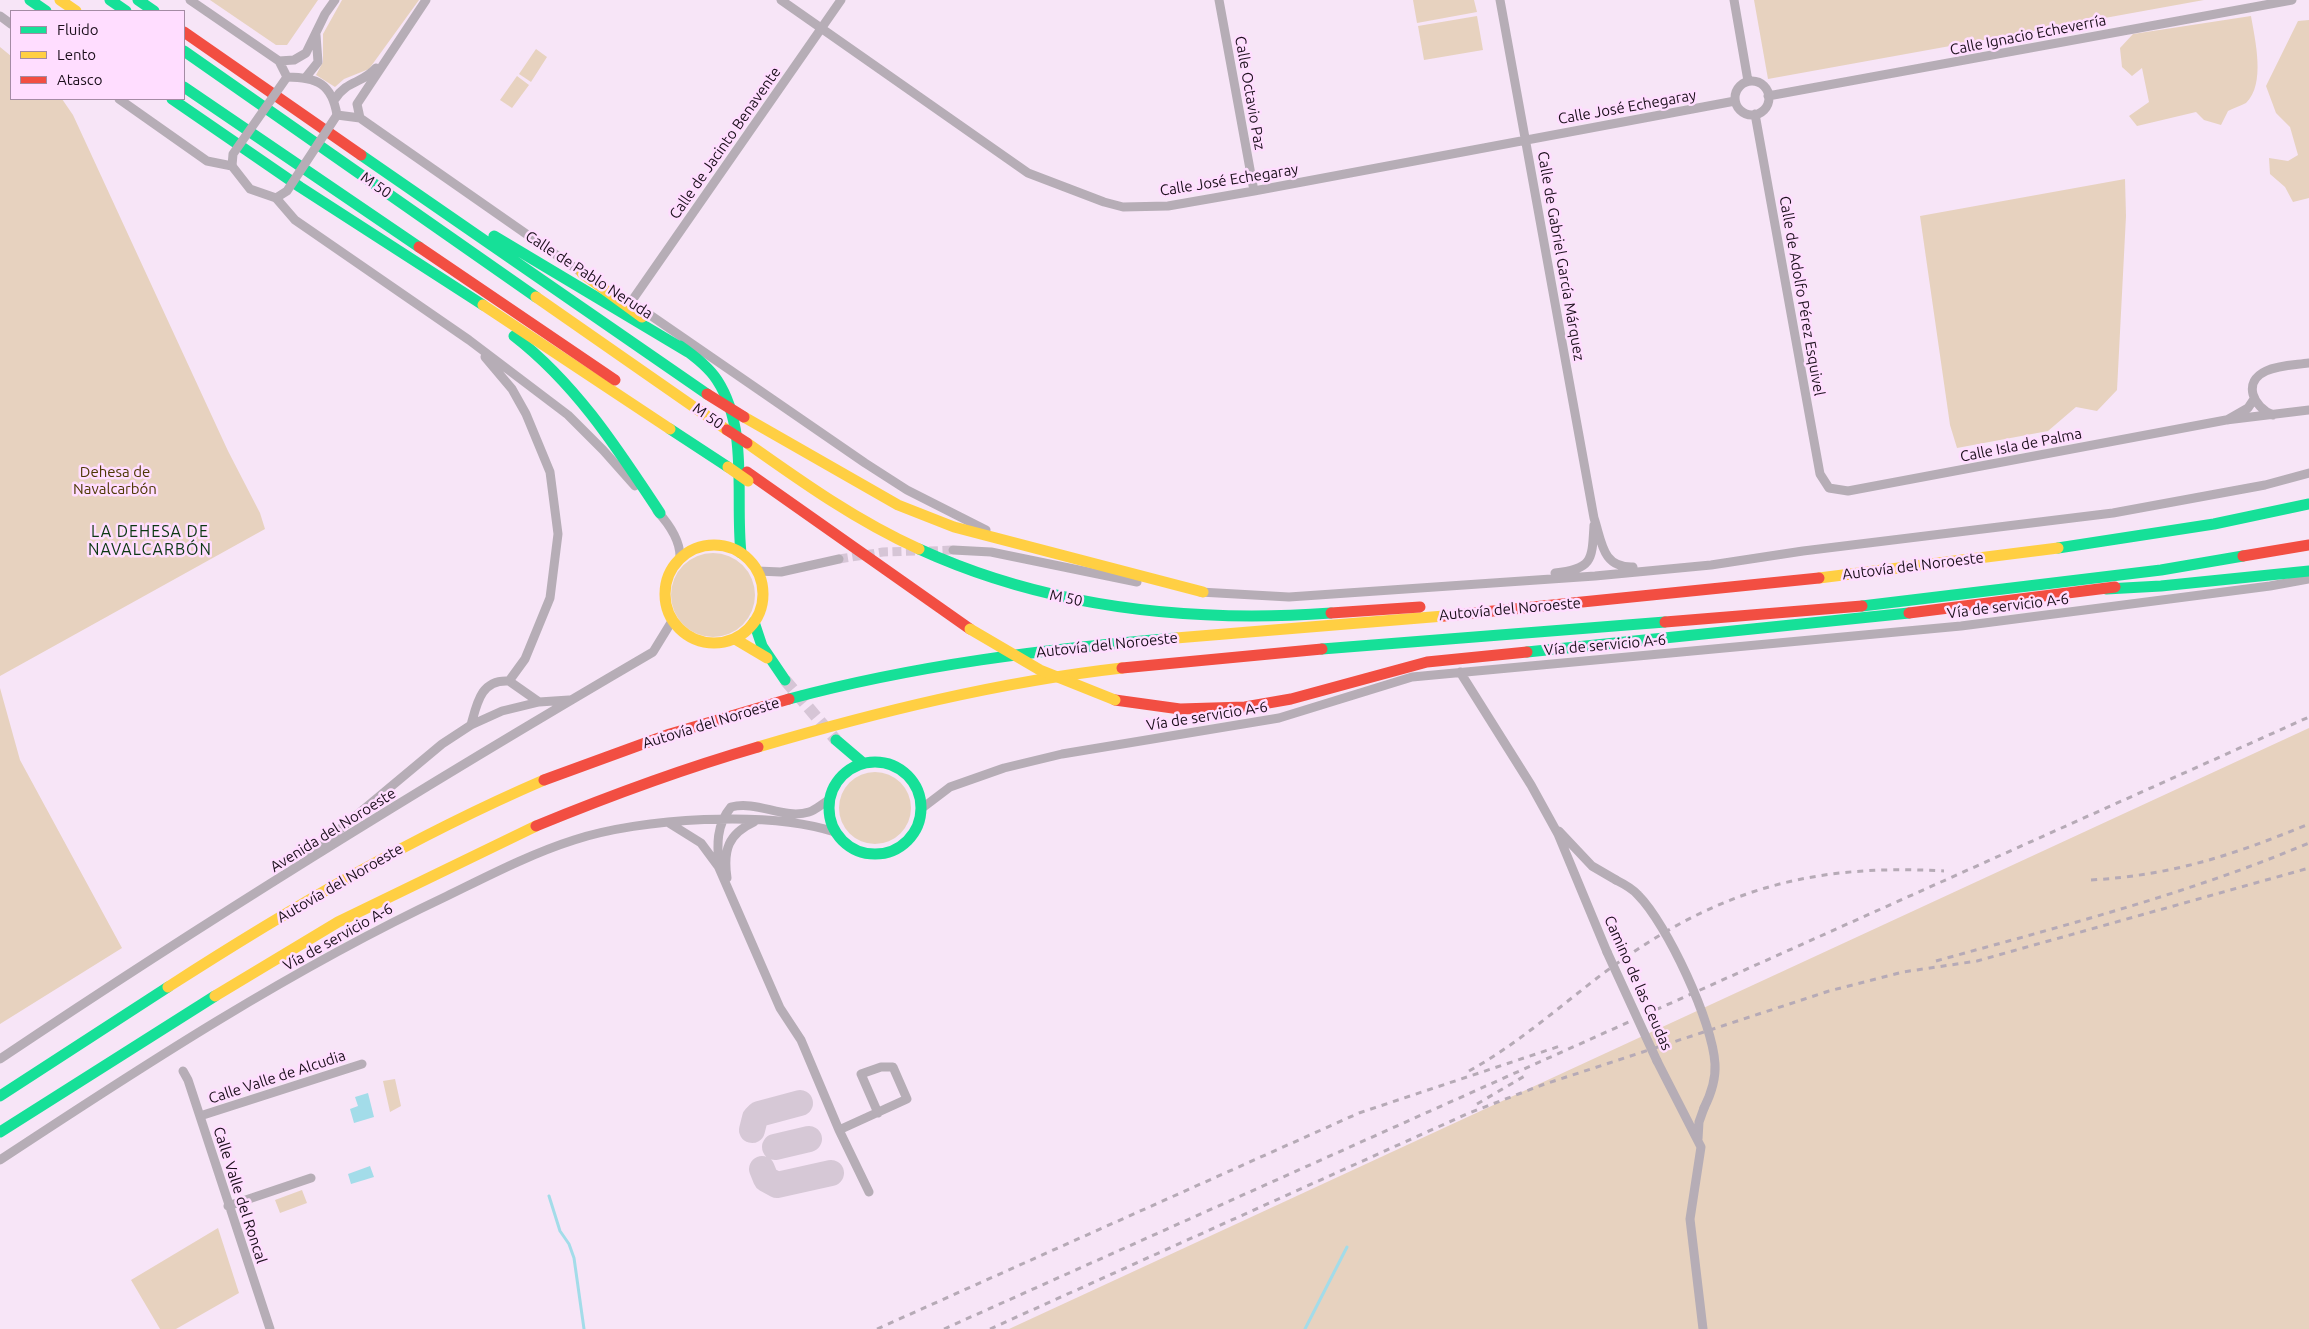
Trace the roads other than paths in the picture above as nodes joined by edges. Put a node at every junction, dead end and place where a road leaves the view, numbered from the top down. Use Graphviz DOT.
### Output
graph roads {
  1 [pos="30,0"];
  2 [pos="60,0"];
  3 [pos="110,0"];
  4 [pos="138,0"];
  5 [pos="190,0"];
  6 [pos="335,0"];
  7 [pos="426,0"];
  8 [pos="781,0"];
  9 [pos="840,0"];
  10 [pos="1220,0"];
  11 [pos="1500,0"];
  12 [pos="1734,0"];
  13 [pos="2292,0"];
  14 [pos="45,10"];
  15 [pos="75,10"];
  16 [pos="125,10"];
  17 [pos="153,10"];
  18 [pos="821,28"];
  19 [pos="316,32"];
  20 [pos="185,33"];
  21 [pos="185,53"];
  22 [pos="388,55"];
  23 [pos="279,61"];
  24 [pos="287,77"];
  25 [pos="306,77"];
  26 [pos="1748,81"];
  27 [pos="185,88"];
  28 [pos="1768,96"];
  29 [pos="120,100"];
  30 [pos="173,100"];
  31 [pos="335,100"];
  32 [pos="1736,101"];
  33 [pos="1755,114"];
  34 [pos="337,115"];
  35 [pos="360,118"];
  36 [pos="1527,140"];
  37 [pos="374,164"];
  38 [pos="232,166"];
  39 [pos="300,187"];
  40 [pos="1254,191"];
  41 [pos="276,198"];
  42 [pos="582,273"];
  43 [pos="631,302"];
  44 [pos="473,344"];
  45 [pos="688,352"];
  46 [pos="2309,363"];
  47 [pos="2254,399"];
  48 [pos="2309,410"];
  49 [pos="2276,415"];
  50 [pos="2226,420"];
  51 [pos="728,462"];
  52 [pos="2309,473"];
  53 [pos="1824,483"];
  54 [pos="2309,504"];
  55 [pos="660,513"];
  56 [pos="1594,518"];
  57 [pos="1010,542"];
  58 [pos="2309,546"];
  59 [pos="954,550"];
  60 [pos="2309,551"];
  61 [pos="741,553"];
  62 [pos="839,558"];
  63 [pos="680,559"];
  64 [pos="1711,565"];
  65 [pos="757,571"];
  66 [pos="2309,571"];
  67 [pos="2309,578"];
  68 [pos="1428,588"];
  69 [pos="2095,590"];
  70 [pos="1204,592"];
  71 [pos="1558,604"];
  72 [pos="672,621"];
  73 [pos="754,622"];
  74 [pos="735,639"];
  75 [pos="769,660"];
  76 [pos="1460,672"];
  77 [pos="785,680"];
  78 [pos="509,682"];
  79 [pos="572,699"];
  80 [pos="539,702"];
  81 [pos="470,725"];
  82 [pos="863,763"];
  83 [pos="843,774"];
  84 [pos="829,800"];
  85 [pos="921,809"];
  86 [pos="721,820"];
  87 [pos="757,821"];
  88 [pos="666,822"];
  89 [pos="1554,826"];
  90 [pos="835,832"];
  91 [pos="719,868"];
  92 [pos="284,875"];
  93 [pos="728,886"];
  94 [pos="0,1059"];
  95 [pos="362,1064"];
  96 [pos="183,1071"];
  97 [pos="0,1096"];
  98 [pos="40,1106"];
  99 [pos="878,1113"];
  100 [pos="200,1116"];
  101 [pos="839,1130"];
  102 [pos="0,1132"];
  103 [pos="0,1136"];
  104 [pos="1698,1139"];
  105 [pos="0,1160"];
  106 [pos="311,1178"];
  107 [pos="869,1192"];
  108 [pos="228,1206"];
  109 [pos="270,1329"];
  110 [pos="1703,1329"];
  1 -- 14 [label="main road"];
  2 -- 15 [label="main road"];
  3 -- 16 [label="main road"];
  4 -- 17 [label="main road"];
  5 -- 23 [label="street"];
  6 -- 19 [label="street"];
  7 -- 22 [label="street"];
  8 -- 18 [label="street, Calle José Echegaray"];
  9 -- 18 [label="street, Calle de Jacinto Benavente"];
  10 -- 40 [label="street, Calle Octavio Paz"];
  11 -- 36 [label="street, Calle de Gabriel García Márquez"];
  12 -- 26 [label="street"];
  13 -- 28 [label="street, Calle Ignacio Echeverría"];
  18 -- 40 [label="street, Calle José Echegaray"];
  18 -- 43 [label="street, Calle de Jacinto Benavente"];
  19 -- 23 [label="street"];
  19 -- 25 [label="street"];
  20 -- 37 [label="main road"];
  21 -- 71 [label="main road, M 50, bridge"];
  22 -- 31 [label="street"];
  22 -- 35 [label="street"];
  23 -- 24 [label="street"];
  24 -- 25 [label="street"];
  24 -- 38 [label="street, bridge"];
  25 -- 31 [label="street"];
  26 -- 28 [label="street"];
  26 -- 32 [label="street"];
  27 -- 51 [label="main road"];
  28 -- 33 [label="street"];
  29 -- 38 [label="street"];
  30 -- 39 [label="main road"];
  31 -- 34 [label="street"];
  32 -- 33 [label="street"];
  32 -- 36 [label="street, Calle José Echegaray"];
  33 -- 53 [label="street, Calle de Adolfo Pérez Esquivel"];
  34 -- 35 [label="street, Calle de Pablo Neruda"];
  34 -- 41 [label="street, bridge"];
  35 -- 42 [label="street, Calle de Pablo Neruda"];
  36 -- 40 [label="street, Calle José Echegaray"];
  36 -- 56 [label="street, Calle de Gabriel García Márquez"];
  37 -- 45 [label="main road"];
  37 -- 57 [label="main road, bridge"];
  38 -- 41 [label="street"];
  39 -- 51 [label="main road"];
  39 -- 55 [label="main road"];
  41 -- 44 [label="street"];
  42 -- 43 [label="street, Calle de Pablo Neruda"];
  42 -- 45 [label="main road"];
  43 -- 57 [label="street, Calle de Pablo Neruda"];
  44 -- 55 [label="street"];
  44 -- 78 [label="street"];
  45 -- 61 [label="main road"];
  46 -- 47 [label="street"];
  47 -- 49 [label="street"];
  47 -- 50 [label="street, Calle Isla de Palma"];
  48 -- 49 [label="street, Calle Isla de Palma"];
  49 -- 50 [label="street, Calle Isla de Palma"];
  50 -- 53 [label="street, Calle Isla de Palma"];
  51 -- 69 [label="main road, bridge"];
  52 -- 64 [label="street"];
  54 -- 71 [label="main road, Autovía del Noroeste"];
  55 -- 63 [label="street"];
  56 -- 64 [label="street, Calle de Gabriel García Márquez"];
  56 -- 68 [label="street, Calle de Gabriel García Márquez"];
  57 -- 70 [label="main road"];
  58 -- 98 [label="main road, Autovía del Noroeste"];
  59 -- 70 [label="street"];
  60 -- 69 [label="main road"];
  61 -- 63 [label="main road"];
  61 -- 65 [label="main road"];
  62 -- 65 [label="street"];
  63 -- 72 [label="main road"];
  64 -- 68 [label="street"];
  65 -- 73 [label="main road"];
  66 -- 69 [label="main road"];
  67 -- 76 [label="street, Vía de servicio A-6"];
  68 -- 70 [label="street"];
  71 -- 97 [label="main road, Autovía del Noroeste"];
  72 -- 74 [label="main road"];
  72 -- 79 [label="street, Avenida del Noroeste"];
  73 -- 74 [label="main road"];
  73 -- 75 [label="main road"];
  74 -- 75 [label="main road"];
  75 -- 77 [label="main road"];
  76 -- 85 [label="street, Vía de servicio A-6"];
  76 -- 89 [label="street, Camino de las Ceudas"];
  78 -- 80 [label="street"];
  78 -- 81 [label="street"];
  79 -- 80 [label="street"];
  79 -- 92 [label="street, Avenida del Noroeste"];
  80 -- 81 [label="street"];
  81 -- 92 [label="street"];
  82 -- 83 [label="main road"];
  82 -- 83 [label="main road"];
  82 -- 85 [label="main road"];
  83 -- 84 [label="main road"];
  84 -- 86 [label="street"];
  84 -- 90 [label="main road"];
  85 -- 90 [label="main road"];
  86 -- 87 [label="street, Vía de servicio A-6"];
  86 -- 88 [label="street, Vía de servicio A-6"];
  86 -- 91 [label="street"];
  87 -- 90 [label="street, Vía de servicio A-6"];
  87 -- 93 [label="street"];
  88 -- 91 [label="street"];
  88 -- 105 [label="street, Vía de servicio A-6"];
  89 -- 104 [label="street, Camino de las Ceudas, bridge"];
  89 -- 104 [label="street, bridge"];
  91 -- 93 [label="street"];
  92 -- 94 [label="street, Avenida del Noroeste"];
  93 -- 101 [label="street"];
  95 -- 100 [label="street, Calle Valle de Alcudia"];
  96 -- 100 [label="street, Calle Valle del Roncal"];
  98 -- 102 [label="main road, Autovía del Noroeste"];
  98 -- 103 [label="main road"];
  99 -- 99 [label="street"];
  99 -- 101 [label="street"];
  100 -- 108 [label="street, Calle Valle del Roncal"];
  101 -- 107 [label="street"];
  104 -- 110 [label="street, Camino de las Ceudas"];
  106 -- 108 [label="street"];
  108 -- 109 [label="street, Calle Valle del Roncal"];
}
